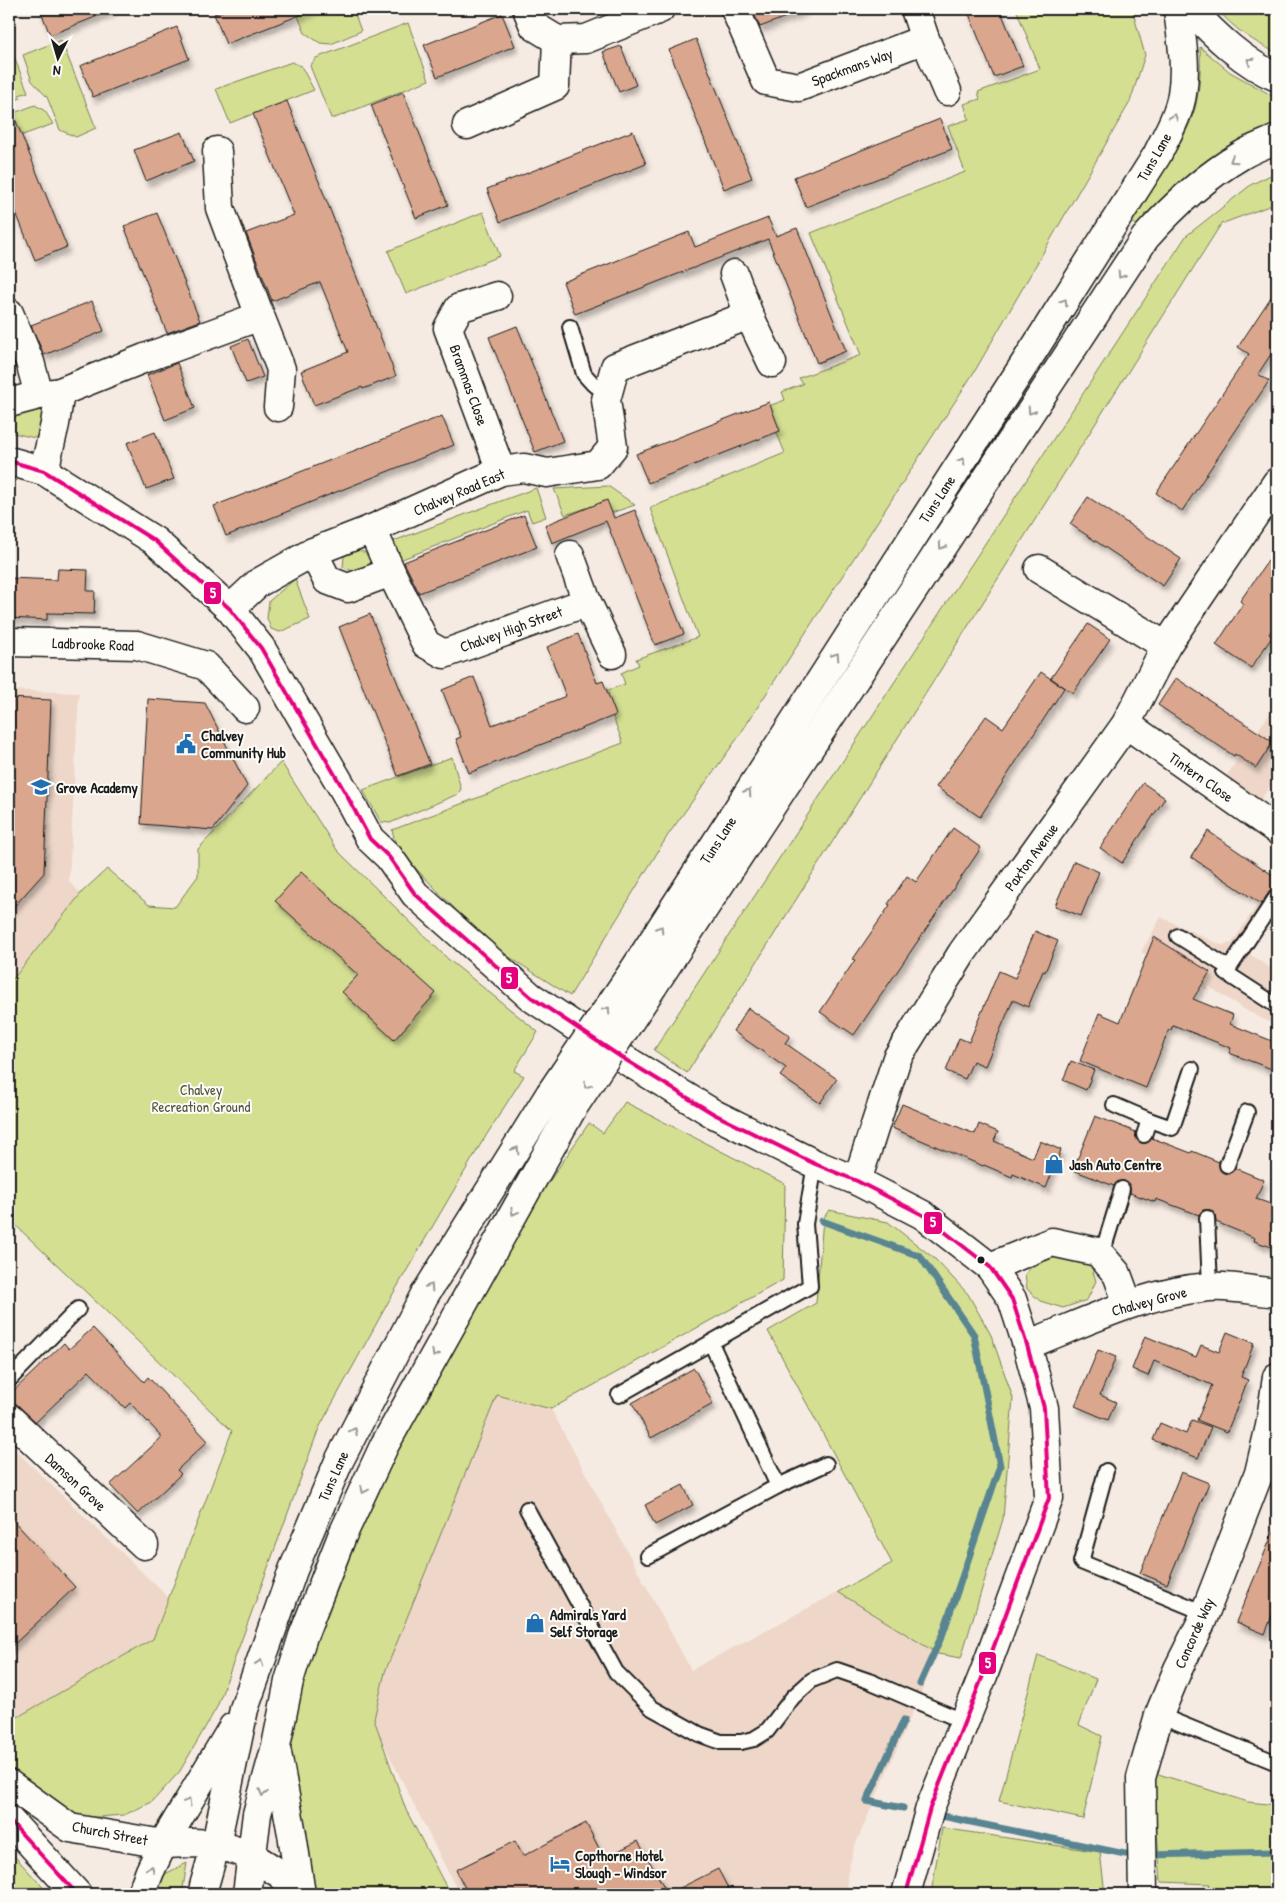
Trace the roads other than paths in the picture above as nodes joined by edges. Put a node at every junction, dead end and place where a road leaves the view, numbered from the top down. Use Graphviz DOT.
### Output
graph roads {
  1 [pos="526,9"];
  2 [pos="660,9"];
  3 [pos="735,9"];
  4 [pos="914,9"];
  5 [pos="1178,9"];
  6 [pos="1191,9"];
  7 [pos="925,39"];
  8 [pos="557,40"];
  9 [pos="1277,77"];
  10 [pos="947,91"];
  11 [pos="467,125"];
  12 [pos="1277,139"];
  13 [pos="217,151"];
  14 [pos="734,274"];
  15 [pos="497,296"];
  16 [pos="9,313"];
  17 [pos="749,315"];
  18 [pos="260,316"];
  19 [pos="570,327"];
  20 [pos="772,363"];
  21 [pos="608,392"];
  22 [pos="49,393"];
  23 [pos="9,404"];
  24 [pos="278,407"];
  25 [pos="9,461"];
  26 [pos="44,471"];
  27 [pos="501,471"];
  28 [pos="1277,482"];
  29 [pos="372,529"];
  30 [pos="313,552"];
  31 [pos="570,555"];
  32 [pos="1040,569"];
  33 [pos="391,572"];
  34 [pos="588,602"];
  35 [pos="230,609"];
  36 [pos="9,642"];
  37 [pos="1166,646"];
  38 [pos="612,654"];
  39 [pos="245,708"];
  40 [pos="1126,724"];
  41 [pos="1277,830"];
  42 [pos="1277,896"];
  43 [pos="1178,936"];
  44 [pos="1229,968"];
  45 [pos="643,978"];
  46 [pos="1277,1006"];
  47 [pos="1192,1069"];
  48 [pos="561,1101"];
  49 [pos="1114,1105"];
  50 [pos="1247,1112"];
  51 [pos="1149,1120"];
  52 [pos="1144,1135"];
  53 [pos="816,1164"];
  54 [pos="1227,1165"];
  55 [pos="858,1181"];
  56 [pos="1122,1189"];
  57 [pos="1206,1218"];
  58 [pos="1098,1252"];
  59 [pos="990,1267"];
  60 [pos="1210,1286"];
  61 [pos="1277,1293"];
  62 [pos="1128,1304"];
  63 [pos="78,1308"];
  64 [pos="711,1343"];
  65 [pos="1027,1345"];
  66 [pos="1277,1376"];
  67 [pos="9,1380"];
  68 [pos="619,1395"];
  69 [pos="9,1418"];
  70 [pos="1274,1427"];
  71 [pos="826,1464"];
  72 [pos="1106,1471"];
  73 [pos="778,1486"];
  74 [pos="527,1509"];
  75 [pos="144,1545"];
  76 [pos="648,1556"];
  77 [pos="1205,1613"];
  78 [pos="244,1709"];
  79 [pos="1159,1715"];
  80 [pos="965,1722"];
  81 [pos="276,1746"];
  82 [pos="1277,1763"];
  83 [pos="9,1784"];
  84 [pos="9,1820"];
  85 [pos="163,1844"];
  86 [pos="216,1844"];
  87 [pos="250,1855"];
  88 [pos="1143,1885"];
  89 [pos="76,1894"];
  90 [pos="142,1894"];
  91 [pos="203,1894"];
  92 [pos="247,1894"];
  93 [pos="299,1894"];
  94 [pos="906,1894"];
  1 -- 8 [label="street"];
  2 -- 8 [label="street"];
  3 -- 7 [label="street, Spackmans Way"];
  4 -- 7 [label="street"];
  45 -- 5 [label="street, Tuns Lane, one-way"];
  9 -- 6 [label="street, one-way"];
  7 -- 10 [label="street"];
  8 -- 11 [label="street"];
  12 -- 45 [label="street, Tuns Lane, one-way"];
  13 -- 18 [label="street"];
  14 -- 17 [label="street"];
  15 -- 27 [label="street, Brammas Close"];
  16 -- 22 [label="street"];
  17 -- 20 [label="street"];
  17 -- 21 [label="street, Chalvey Road East"];
  18 -- 22 [label="street"];
  18 -- 24 [label="street"];
  19 -- 21 [label="lane"];
  21 -- 27 [label="street, Chalvey Road East"];
  22 -- 23 [label="street"];
  22 -- 26 [label="street"];
  25 -- 26 [label="street"];
  26 -- 35 [label="street"];
  27 -- 29 [label="street, Chalvey Road East"];
  28 -- 37 [label="street, Paxton Avenue"];
  29 -- 30 [label="street, Chalvey Road East"];
  29 -- 33 [label="street"];
  30 -- 33 [label="street"];
  30 -- 35 [label="street, Chalvey Road East"];
  31 -- 34 [label="street"];
  32 -- 37 [label="street"];
  33 -- 34 [label="street, Chalvey High Street"];
  34 -- 38 [label="street"];
  35 -- 53 [label="street"];
  36 -- 39 [label="street, Ladbrooke Road"];
  37 -- 40 [label="street, Paxton Avenue"];
  40 -- 41 [label="street, Tintern Close"];
  40 -- 55 [label="street, Paxton Avenue"];
  42 -- 44 [label="lane"];
  43 -- 44 [label="lane"];
  44 -- 46 [label="lane"];
  45 -- 48 [label="street, bridge"];
  47 -- 51 [label="lane"];
  78 -- 48 [label="street, Tuns Lane, one-way"];
  48 -- 81 [label="street, one-way"];
  49 -- 51 [label="lane"];
  50 -- 54 [label="lane"];
  51 -- 52 [label="lane"];
  53 -- 55 [label="street"];
  53 -- 64 [label="lane"];
  55 -- 59 [label="street"];
  56 -- 58 [label="lane"];
  57 -- 60 [label="lane"];
  58 -- 59 [label="street"];
  58 -- 62 [label="street"];
  59 -- 65 [label="street"];
  60 -- 61 [label="street, Chalvey Grove"];
  60 -- 62 [label="street, Chalvey Grove"];
  62 -- 65 [label="street, Chalvey Grove"];
  63 -- 67 [label="lane"];
  64 -- 68 [label="lane"];
  64 -- 73 [label="lane"];
  65 -- 80 [label="street"];
  66 -- 70 [label="street, Concorde Way"];
  69 -- 75 [label="street, Damson Grove"];
  70 -- 77 [label="street, Concorde Way"];
  71 -- 73 [label="lane"];
  72 -- 77 [label="lane"];
  73 -- 76 [label="lane"];
  74 -- 80 [label="lane"];
  77 -- 79 [label="street, Concorde Way"];
  85 -- 78 [label="street, one-way"];
  78 -- 86 [label="street, Tuns Lane"];
  79 -- 82 [label="lane"];
  79 -- 88 [label="street, Concorde Way"];
  80 -- 94 [label="street"];
  81 -- 87 [label="street, one-way"];
  81 -- 93 [label="street"];
  83 -- 85 [label="street, Church Street"];
  84 -- 89 [label="street"];
  85 -- 86 [label="street, Church Street"];
  90 -- 85 [label="street, one-way"];
  86 -- 87 [label="street, Church Street"];
  86 -- 91 [label="street, Tuns Lane"];
  87 -- 92 [label="street"];
  87 -- 93 [label="street, Church Street"];
}
